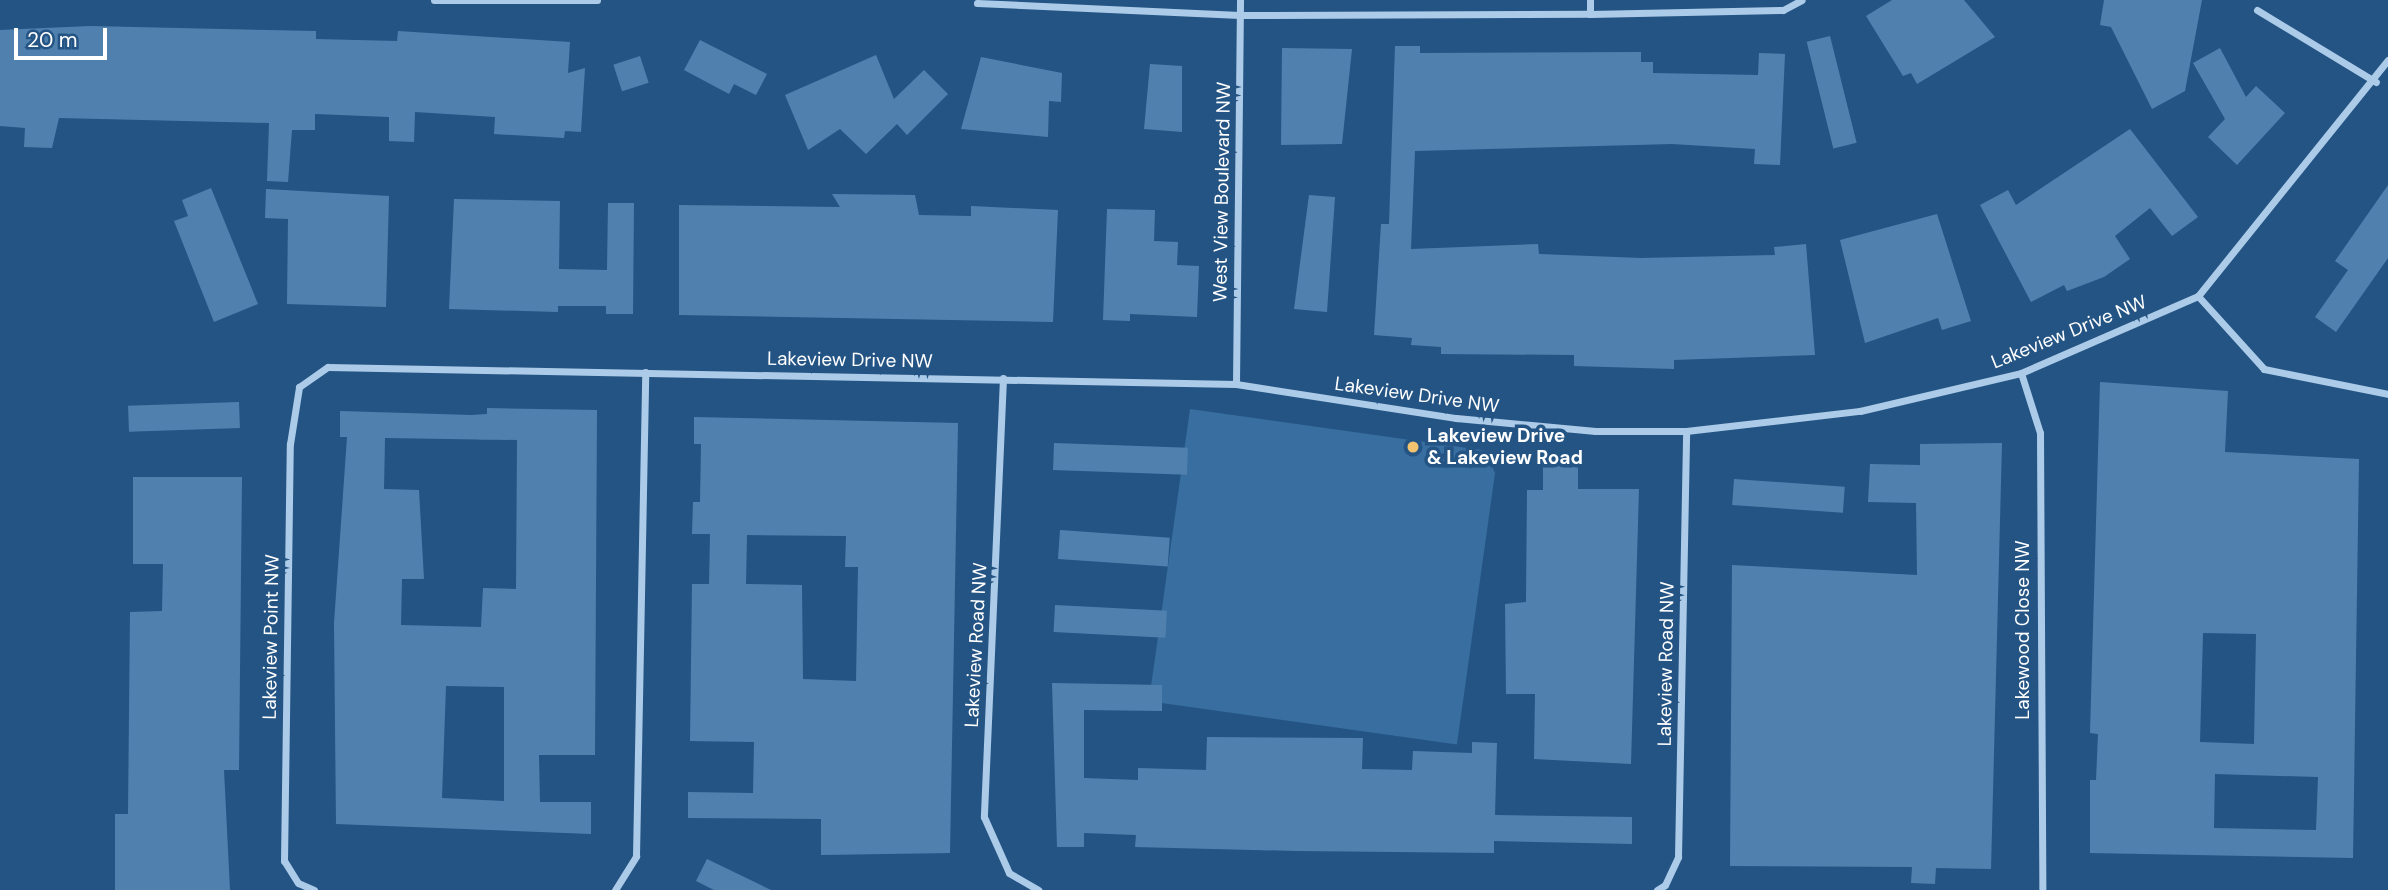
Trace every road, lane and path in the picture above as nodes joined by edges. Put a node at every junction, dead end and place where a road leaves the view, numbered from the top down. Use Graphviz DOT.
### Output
graph roads {
  1 [pos="434,0"];
  2 [pos="597,0"];
  3 [pos="1240,0"];
  4 [pos="1590,0"];
  5 [pos="1802,0"];
  6 [pos="977,4"];
  7 [pos="2257,10"];
  8 [pos="1590,14"];
  9 [pos="1240,15"];
  10 [pos="2388,60"];
  11 [pos="2376,82"];
  12 [pos="2198,296"];
  13 [pos="645,372"];
  14 [pos="2021,373"];
  15 [pos="310,376"];
  16 [pos="1003,378"];
  17 [pos="1236,384"];
  18 [pos="2388,394"];
  19 [pos="1686,431"];
  20 [pos="314,890"];
  21 [pos="615,890"];
  22 [pos="1039,890"];
  23 [pos="1657,890"];
  24 [pos="2042,890"];
  1 -- 2 [label="street"];
  3 -- 9 [label="street, West View Boulevard NW"];
  4 -- 8 [label="street"];
  5 -- 8 [label="street"];
  6 -- 9 [label="street"];
  7 -- 11 [label="street"];
  8 -- 9 [label="street"];
  9 -- 17 [label="street, West View Boulevard NW"];
  10 -- 11 [label="street, Lakeview Drive NW"];
  11 -- 12 [label="street, Lakeview Drive NW"];
  12 -- 14 [label="street, Lakeview Drive NW"];
  12 -- 18 [label="street"];
  13 -- 15 [label="street, Lakeview Drive NW"];
  13 -- 16 [label="street, Lakeview Drive NW"];
  13 -- 21 [label="street"];
  14 -- 19 [label="street, Lakeview Drive NW"];
  14 -- 24 [label="street, Lakewood Close NW"];
  15 -- 20 [label="street, Lakeview Point NW"];
  16 -- 17 [label="street, Lakeview Drive NW"];
  16 -- 22 [label="street, Lakeview Road NW"];
  17 -- 19 [label="street, Lakeview Drive NW"];
  19 -- 23 [label="street, Lakeview Road NW"];
}
